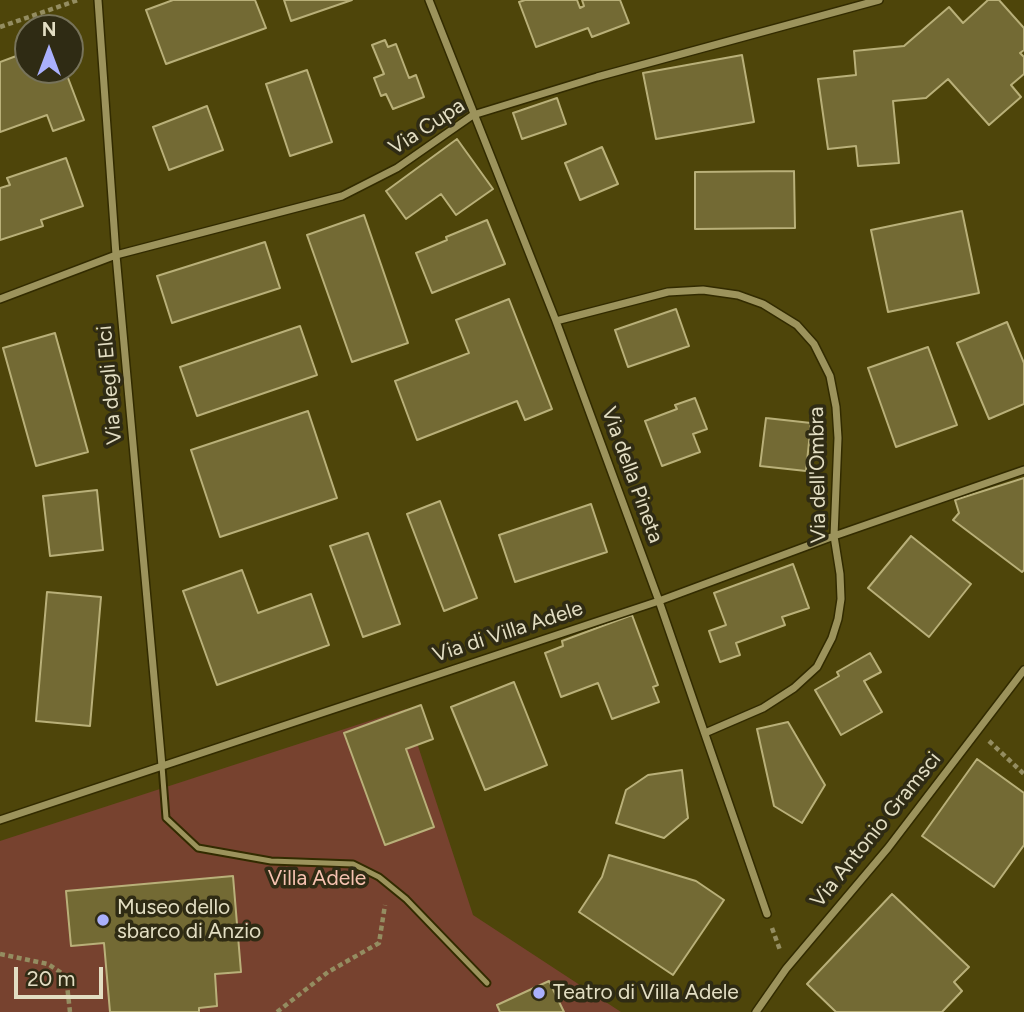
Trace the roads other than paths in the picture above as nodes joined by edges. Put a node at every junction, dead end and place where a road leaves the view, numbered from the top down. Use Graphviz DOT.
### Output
graph roads {
  1 [pos="98,0"];
  2 [pos="429,0"];
  3 [pos="879,0"];
  4 [pos="473,115"];
  5 [pos="116,255"];
  6 [pos="0,299"];
  7 [pos="556,321"];
  8 [pos="1024,470"];
  9 [pos="834,536"];
  10 [pos="659,601"];
  11 [pos="1024,670"];
  12 [pos="705,733"];
  13 [pos="162,766"];
  14 [pos="0,820"];
  15 [pos="767,914"];
  16 [pos="487,983"];
  17 [pos="756,1012"];
  1 -- 5 [label="street, Via degli Elci"];
  2 -- 4 [label="street, Via della Pineta"];
  3 -- 4 [label="street, Via Cupa"];
  4 -- 5 [label="street, Via Cupa"];
  4 -- 7 [label="street, Via della Pineta"];
  5 -- 6 [label="street, Via Cupa"];
  5 -- 13 [label="street, Via degli Elci"];
  7 -- 9 [label="street, Via dell'Ombra"];
  7 -- 10 [label="street, Via della Pineta"];
  8 -- 9 [label="street, Via di Villa Adele"];
  9 -- 10 [label="street, Via di Villa Adele"];
  9 -- 12 [label="street, Via dell'Ombra"];
  10 -- 12 [label="street, Via della Pineta"];
  10 -- 13 [label="street, Via di Villa Adele"];
  11 -- 17 [label="street, Via Antonio Gramsci"];
  12 -- 15 [label="street, Via della Pineta"];
  13 -- 14 [label="street, Via di Villa Adele"];
  13 -- 16 [label="lane"];
}
